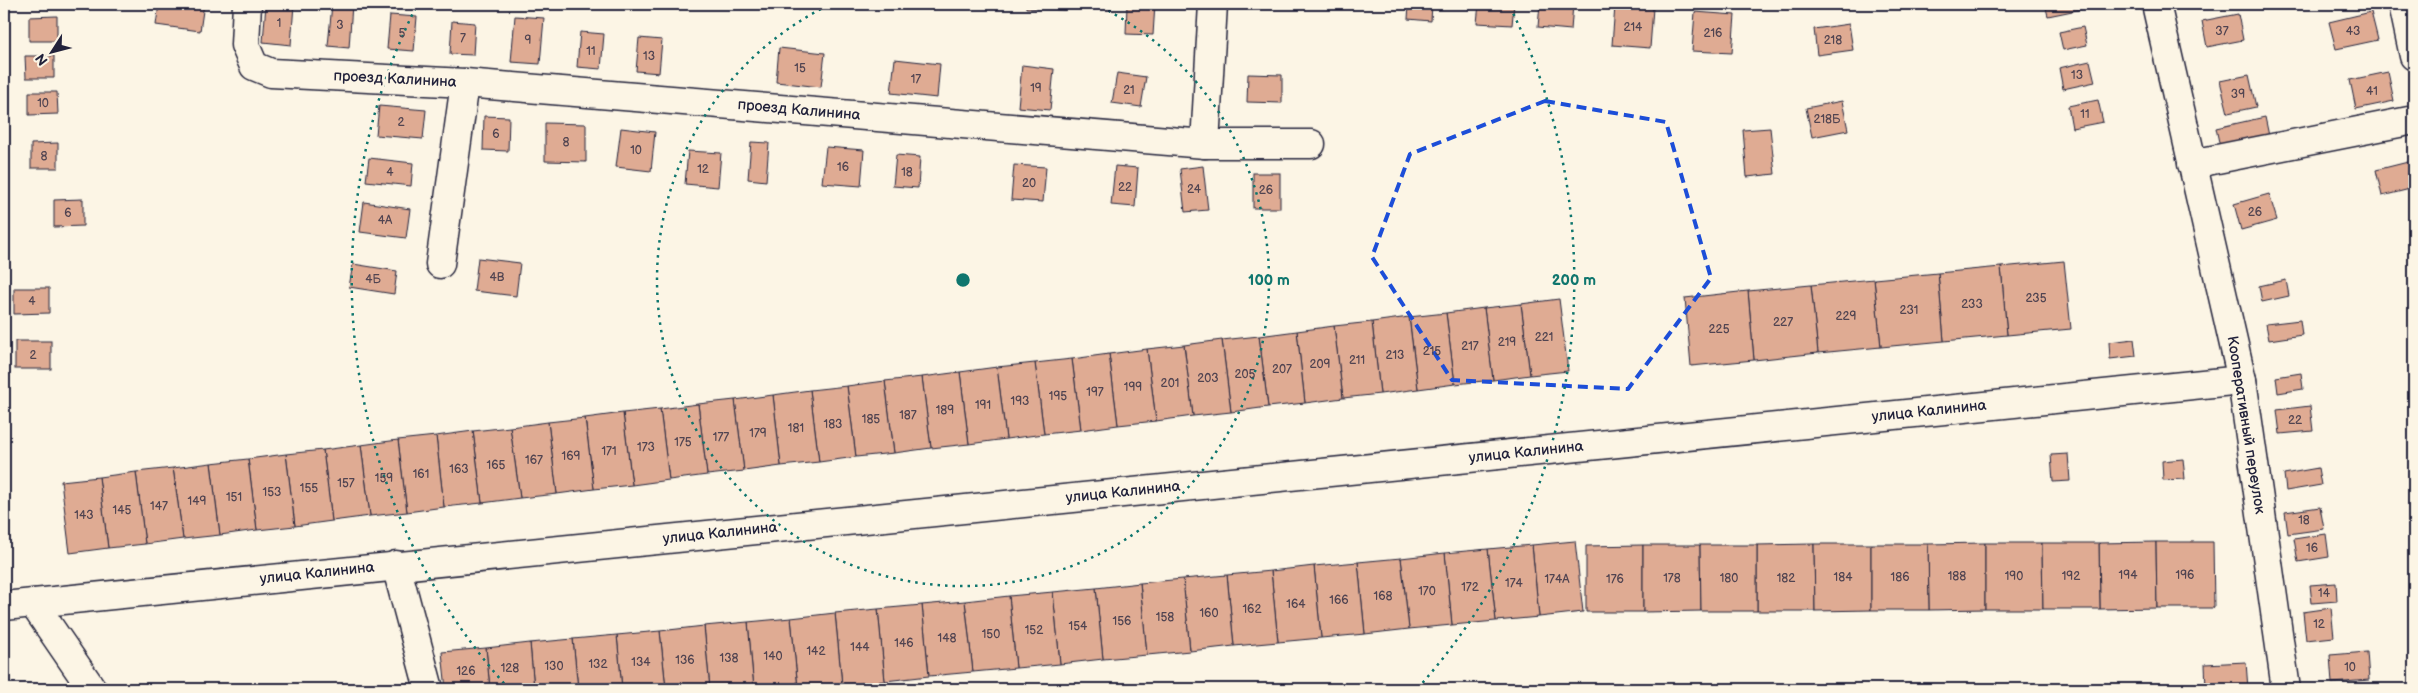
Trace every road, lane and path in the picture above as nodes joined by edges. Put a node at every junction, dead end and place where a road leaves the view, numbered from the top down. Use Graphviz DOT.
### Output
graph roads {
  1 [pos="247,4"];
  2 [pos="1214,4"];
  3 [pos="2156,4"];
  4 [pos="2403,4"];
  5 [pos="2414,56"];
  6 [pos="465,83"];
  7 [pos="2414,120"];
  8 [pos="1205,144"];
  9 [pos="1312,144"];
  10 [pos="2192,164"];
  11 [pos="440,264"];
  12 [pos="2242,380"];
  13 [pos="396,565"];
  14 [pos="33,603"];
  15 [pos="4,606"];
  16 [pos="92,689"];
  17 [pos="429,689"];
  18 [pos="2286,689"];
  1 -- 6 [label="street, проезд Калинина"];
  2 -- 8 [label="street"];
  3 -- 10 [label="street, Кооперативный переулок"];
  4 -- 5 [label="street"];
  6 -- 8 [label="street, проезд Калинина"];
  6 -- 11 [label="street"];
  7 -- 10 [label="street"];
  8 -- 9 [label="street, проезд Калинина"];
  10 -- 12 [label="street, Кооперативный переулок"];
  12 -- 13 [label="street, улица Калинина"];
  12 -- 18 [label="street, Кооперативный переулок"];
  13 -- 14 [label="street, улица Калинина"];
  13 -- 17 [label="street"];
  14 -- 15 [label="street, улица Калинина"];
  14 -- 16 [label="street"];
}
